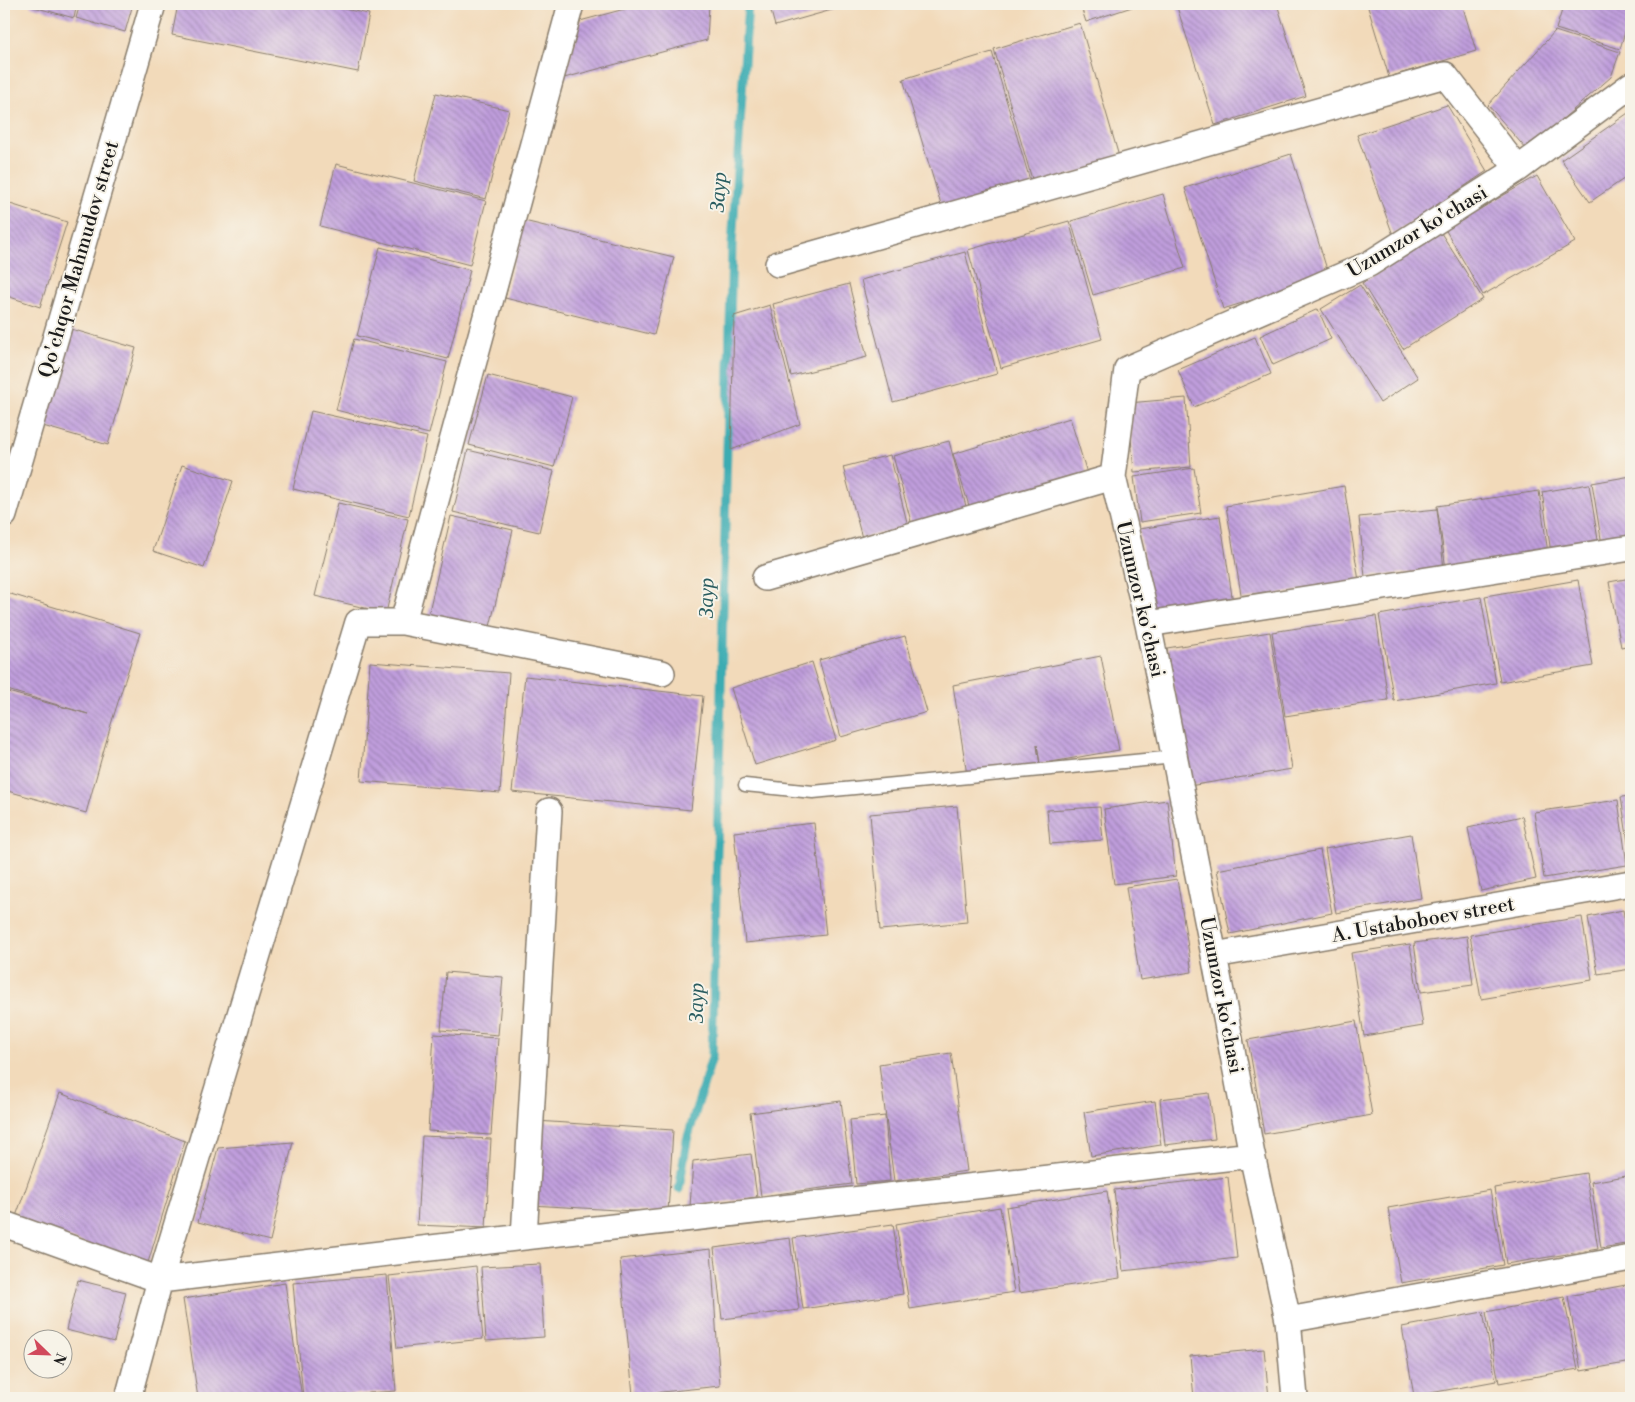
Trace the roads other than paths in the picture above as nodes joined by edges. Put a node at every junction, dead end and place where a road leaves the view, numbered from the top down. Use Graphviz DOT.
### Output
graph roads {
  1 [pos="153,4"];
  2 [pos="571,4"];
  3 [pos="1631,85"];
  4 [pos="1518,169"];
  5 [pos="778,264"];
  6 [pos="1113,477"];
  7 [pos="4,515"];
  8 [pos="1631,548"];
  9 [pos="765,578"];
  10 [pos="403,622"];
  11 [pos="1148,624"];
  12 [pos="662,673"];
  13 [pos="1175,757"];
  14 [pos="745,784"];
  15 [pos="549,811"];
  16 [pos="1631,883"];
  17 [pos="1214,955"];
  18 [pos="1252,1155"];
  19 [pos="4,1224"];
  20 [pos="524,1237"];
  21 [pos="1631,1258"];
  22 [pos="160,1280"];
  23 [pos="1288,1320"];
  24 [pos="128,1398"];
  25 [pos="1296,1398"];
  1 -- 7 [label="street, Qo'chqor Mahmudov street"];
  2 -- 10 [label="street"];
  3 -- 4 [label="street, Uzumzor ko'chasi"];
  4 -- 5 [label="street"];
  4 -- 6 [label="street, Uzumzor ko'chasi"];
  6 -- 9 [label="street"];
  6 -- 11 [label="street, Uzumzor ko'chasi"];
  8 -- 11 [label="street"];
  10 -- 12 [label="street"];
  10 -- 22 [label="street"];
  11 -- 13 [label="street, Uzumzor ko'chasi"];
  13 -- 14 [label="lane"];
  13 -- 17 [label="street, Uzumzor ko'chasi"];
  15 -- 20 [label="street"];
  16 -- 17 [label="street, A. Ustaboboev street"];
  17 -- 18 [label="street, Uzumzor ko'chasi"];
  18 -- 20 [label="street"];
  18 -- 23 [label="street, Uzumzor ko'chasi"];
  19 -- 22 [label="street"];
  20 -- 22 [label="street"];
  21 -- 23 [label="street"];
  22 -- 24 [label="street"];
  23 -- 25 [label="street, Uzumzor ko'chasi"];
}
